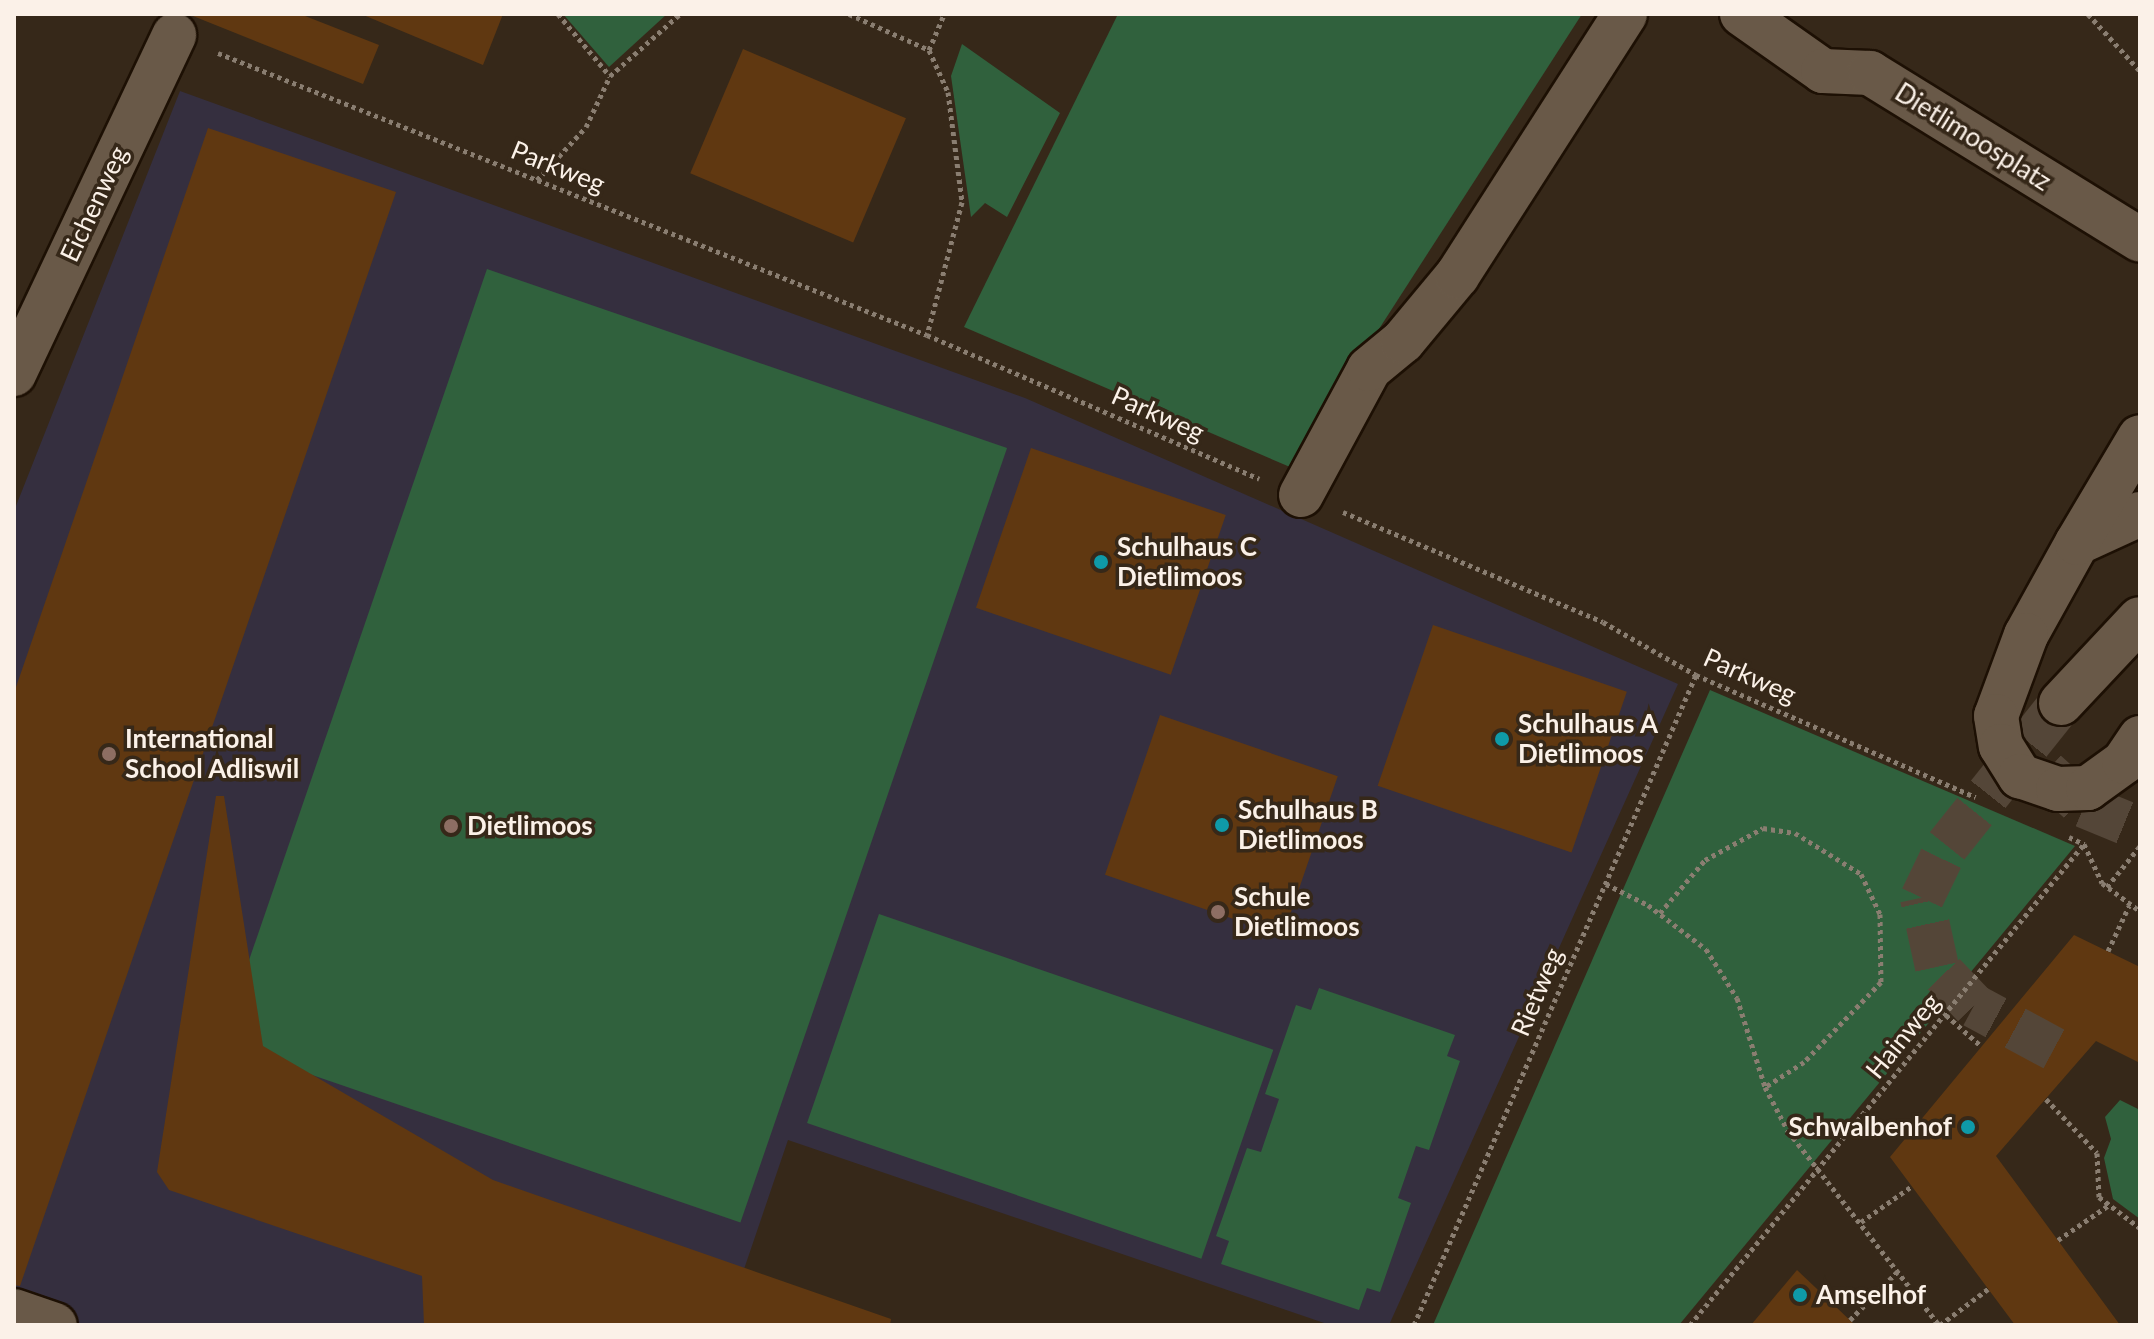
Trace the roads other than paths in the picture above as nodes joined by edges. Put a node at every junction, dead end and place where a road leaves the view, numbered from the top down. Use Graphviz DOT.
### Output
graph roads {
  1 [pos="1625,14"];
  2 [pos="1742,14"];
  3 [pos="174,35"];
  4 [pos="2140,240"];
  5 [pos="14,374"];
  6 [pos="2140,437"];
  7 [pos="1301,495"];
  8 [pos="2140,514"];
  9 [pos="2077,543"];
  10 [pos="2140,619"];
  11 [pos="2061,703"];
  12 [pos="2140,738"];
  13 [pos="14,1311"];
  14 [pos="55,1325"];
  1 -- 7 [label="street"];
  2 -- 4 [label="street, Dietlimoosplatz"];
  3 -- 5 [label="street, Eichenweg"];
  6 -- 9 [label="street"];
  8 -- 9 [label="street"];
  9 -- 12 [label="street"];
  10 -- 11 [label="street"];
  13 -- 14 [label="street"];
}
